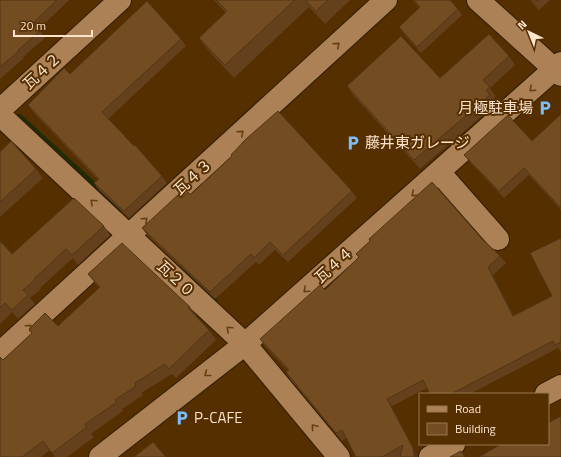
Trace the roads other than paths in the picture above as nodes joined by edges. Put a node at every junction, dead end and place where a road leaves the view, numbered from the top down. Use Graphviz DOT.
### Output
graph roads {
  1 [pos="120,0"];
  2 [pos="386,0"];
  3 [pos="478,0"];
  4 [pos="559,69"];
  5 [pos="0,110"];
  6 [pos="0,115"];
  7 [pos="439,172"];
  8 [pos="129,235"];
  9 [pos="498,239"];
  10 [pos="245,344"];
  11 [pos="0,353"];
  12 [pos="561,386"];
  13 [pos="548,393"];
  14 [pos="452,445"];
  15 [pos="100,457"];
  16 [pos="339,457"];
  17 [pos="430,457"];
  1 -- 5 [label="street, 瓦４２"];
  8 -- 2 [label="street, 瓦４３, one-way"];
  3 -- 4 [label="street"];
  4 -- 7 [label="street, 瓦４４, one-way"];
  8 -- 6 [label="street, 瓦２０, one-way"];
  7 -- 9 [label="street"];
  7 -- 10 [label="street, 瓦４４, one-way"];
  10 -- 8 [label="street, 瓦２０, one-way"];
  11 -- 8 [label="street, 瓦４３, one-way"];
  10 -- 15 [label="street, 瓦４４, one-way"];
  16 -- 10 [label="street, 瓦２０, one-way"];
  12 -- 13 [label="street"];
  14 -- 17 [label="street"];
}
